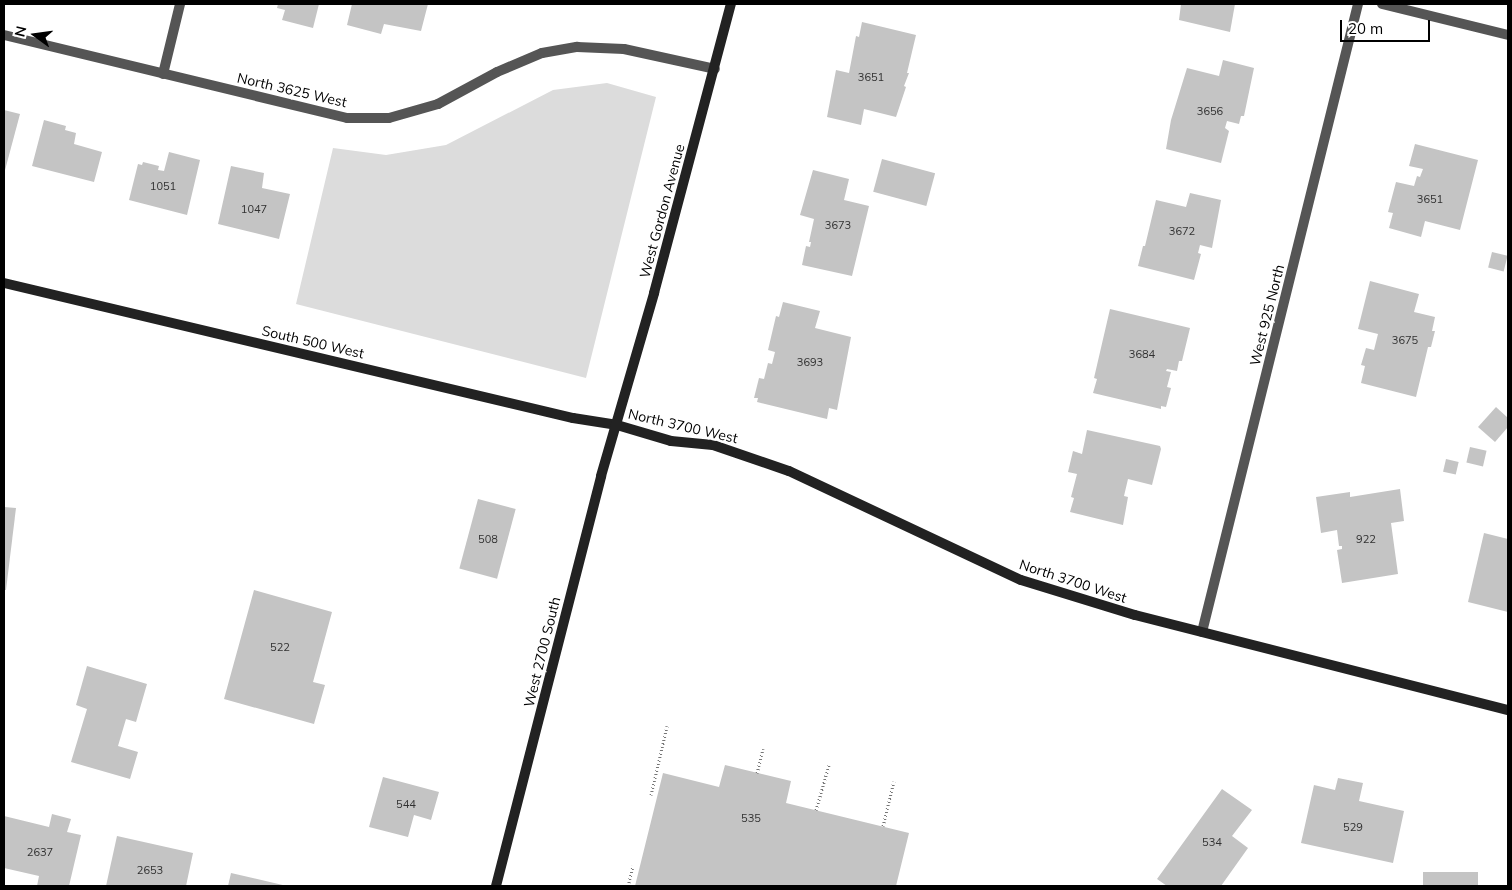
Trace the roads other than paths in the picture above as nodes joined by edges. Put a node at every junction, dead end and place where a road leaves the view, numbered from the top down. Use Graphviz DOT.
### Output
graph roads {
  1 [pos="180,4"];
  2 [pos="731,4"];
  3 [pos="1358,4"];
  4 [pos="1382,4"];
  5 [pos="4,35"];
  6 [pos="1508,36"];
  7 [pos="715,69"];
  8 [pos="163,74"];
  9 [pos="4,283"];
  10 [pos="617,425"];
  11 [pos="1202,632"];
  12 [pos="1508,710"];
  13 [pos="496,886"];
  1 -- 8 [label="street"];
  2 -- 7 [label="street, West Gordon Avenue"];
  3 -- 11 [label="street, West 925 North"];
  4 -- 6 [label="street"];
  5 -- 8 [label="street, North 3625 West"];
  7 -- 8 [label="street, North 3625 West"];
  7 -- 10 [label="street, West Gordon Avenue"];
  9 -- 10 [label="street, South 500 West"];
  10 -- 11 [label="street, North 3700 West"];
  10 -- 13 [label="street, West 2700 South"];
  11 -- 12 [label="street, North 3700 West"];
}
